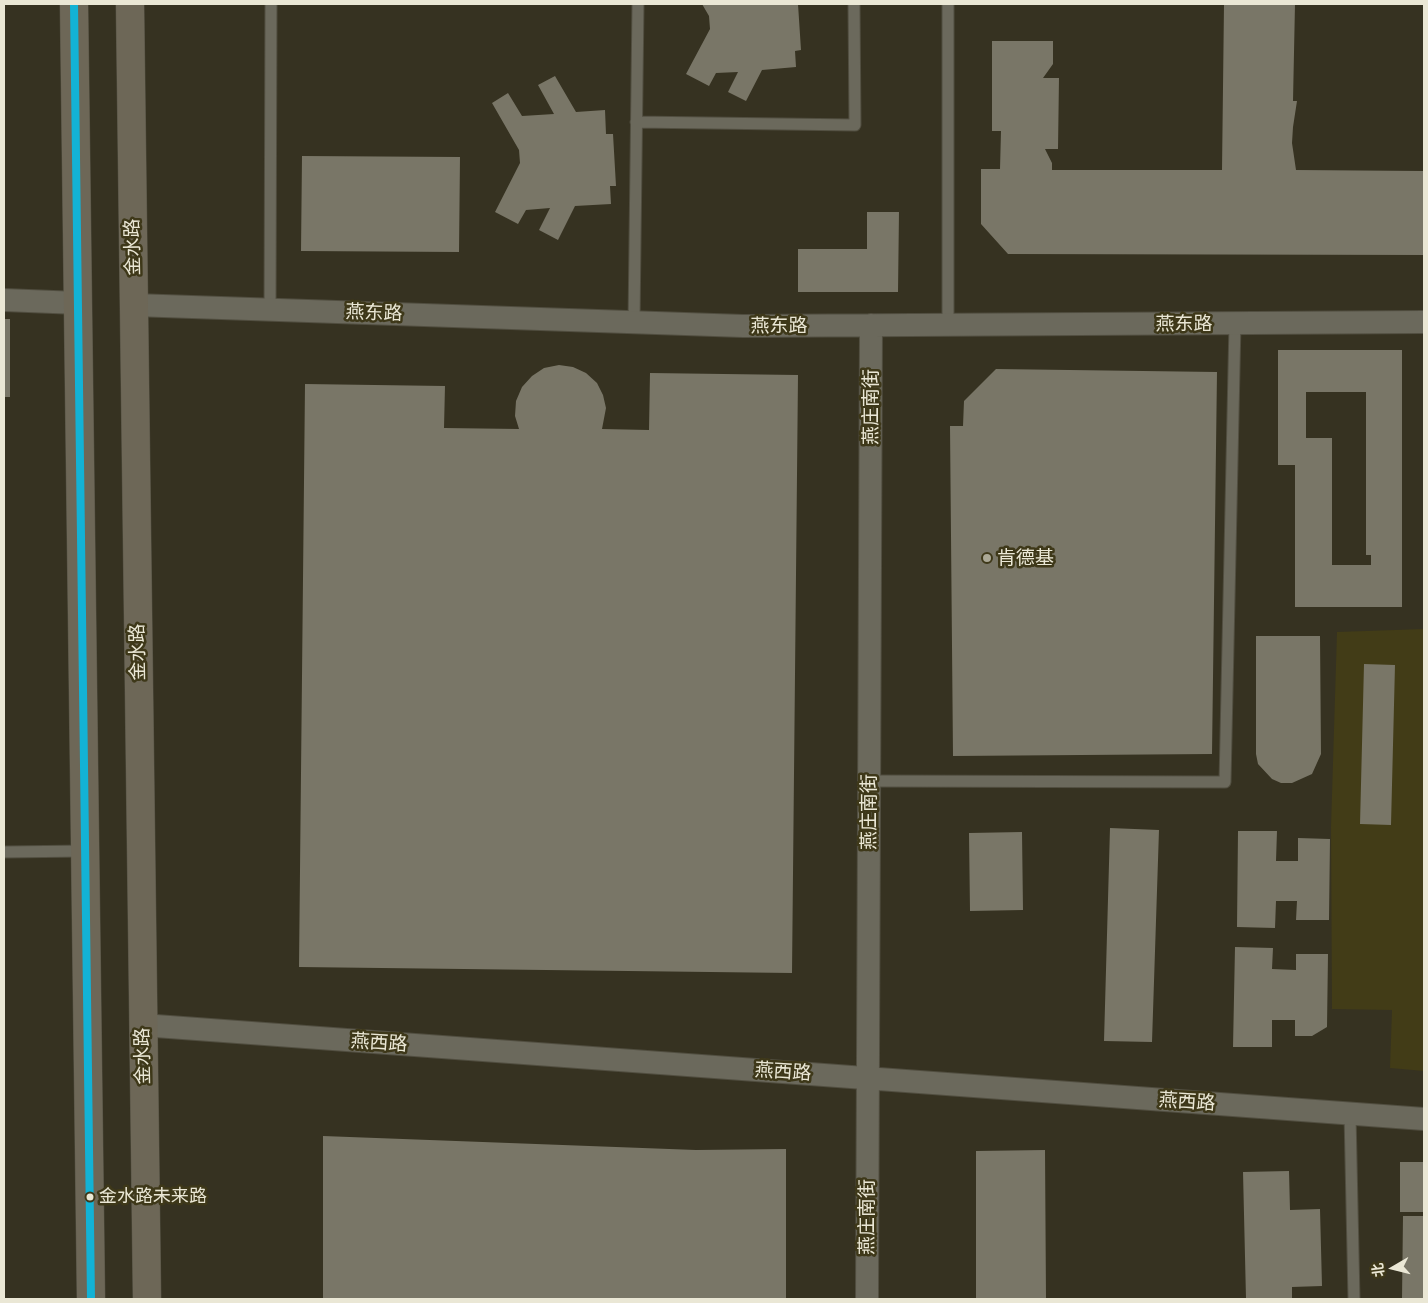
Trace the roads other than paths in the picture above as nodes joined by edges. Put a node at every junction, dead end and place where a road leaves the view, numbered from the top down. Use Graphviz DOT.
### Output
graph roads {
  1 [pos="74,4"];
  2 [pos="130,4"];
  3 [pos="271,4"];
  4 [pos="638,4"];
  5 [pos="854,4"];
  6 [pos="948,4"];
  7 [pos="636,122"];
  8 [pos="4,300"];
  9 [pos="78,303"];
  10 [pos="134,305"];
  11 [pos="270,310"];
  12 [pos="634,322"];
  13 [pos="1424,322"];
  14 [pos="1235,323"];
  15 [pos="871,325"];
  16 [pos="948,325"];
  17 [pos="870,781"];
  18 [pos="85,851"];
  19 [pos="4,852"];
  20 [pos="142,1025"];
  21 [pos="868,1078"];
  22 [pos="1350,1114"];
  23 [pos="1424,1119"];
  24 [pos="92,1299"];
  25 [pos="147,1299"];
  26 [pos="867,1299"];
  27 [pos="1354,1299"];
  1 -- 9 [label="main road"];
  2 -- 10 [label="main road, 金水路"];
  3 -- 11 [label="lane"];
  4 -- 7 [label="lane"];
  5 -- 7 [label="lane"];
  6 -- 16 [label="lane"];
  7 -- 12 [label="lane"];
  8 -- 9 [label="street"];
  9 -- 18 [label="main road"];
  10 -- 11 [label="street, 燕东路"];
  10 -- 20 [label="main road, 金水路"];
  11 -- 12 [label="street, 燕东路"];
  12 -- 15 [label="street, 燕东路"];
  13 -- 14 [label="street, 燕东路"];
  14 -- 16 [label="street, 燕东路"];
  14 -- 17 [label="lane"];
  15 -- 16 [label="street, 燕东路"];
  15 -- 17 [label="street, 燕庄南街"];
  17 -- 21 [label="street, 燕庄南街"];
  18 -- 19 [label="lane"];
  18 -- 24 [label="main road"];
  20 -- 21 [label="street, 燕西路"];
  20 -- 25 [label="main road, 金水路"];
  21 -- 22 [label="street, 燕西路"];
  21 -- 26 [label="street, 燕庄南街"];
  22 -- 23 [label="street, 燕西路"];
  22 -- 27 [label="lane"];
}
